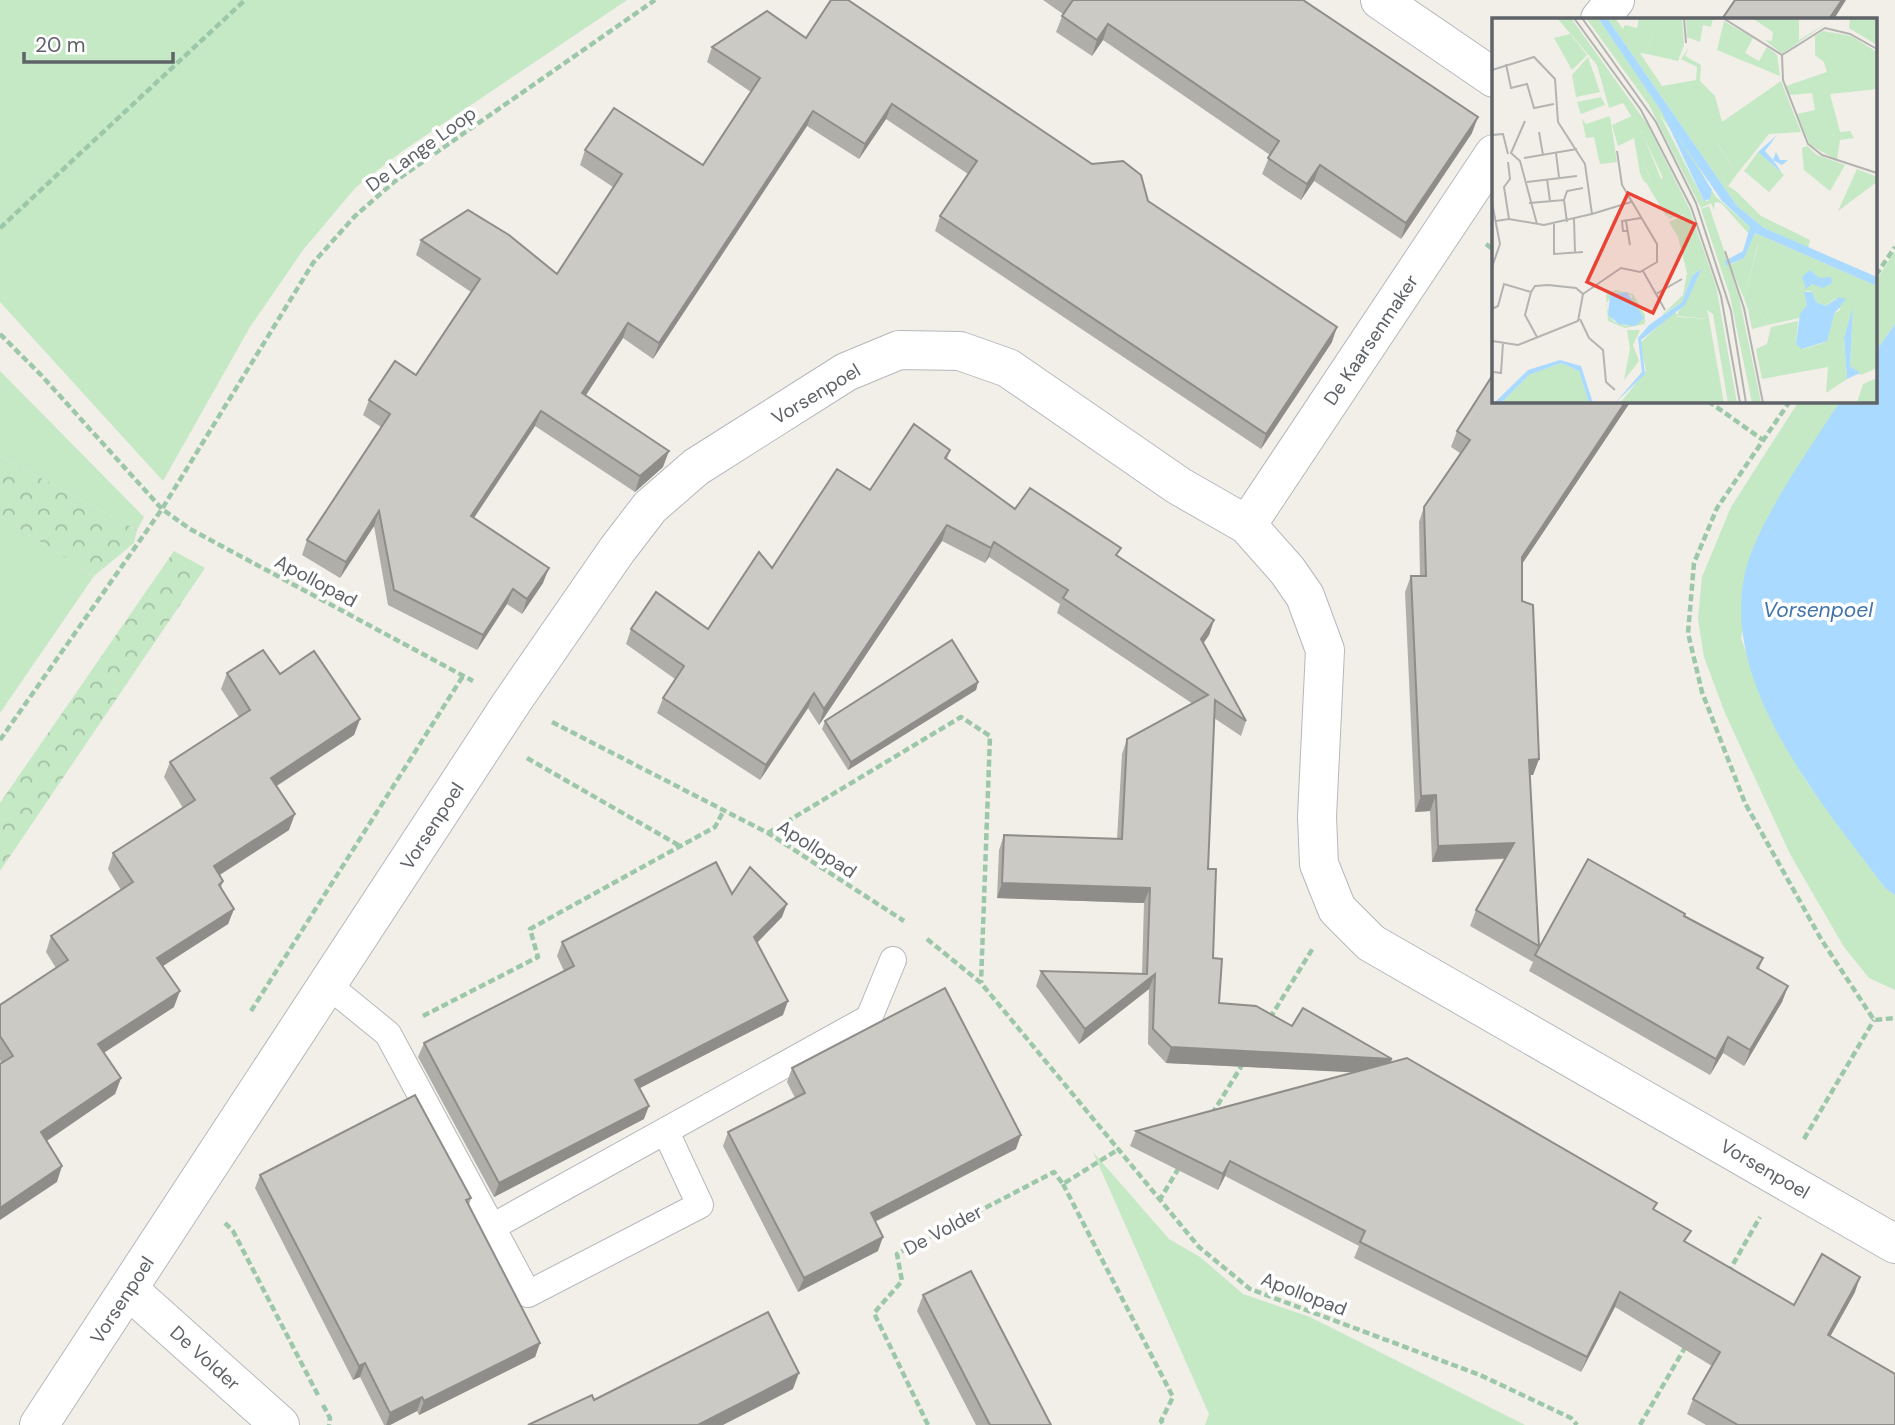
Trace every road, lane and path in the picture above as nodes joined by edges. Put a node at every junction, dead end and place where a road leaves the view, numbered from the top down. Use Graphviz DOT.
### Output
graph roads {
  1 [pos="245,0"];
  2 [pos="655,0"];
  3 [pos="1380,0"];
  4 [pos="1615,0"];
  5 [pos="1601,18"];
  6 [pos="1492,77"];
  7 [pos="1492,157"];
  8 [pos="0,228"];
  9 [pos="1895,247"];
  10 [pos="1878,272"];
  11 [pos="0,334"];
  12 [pos="1709,402"];
  13 [pos="1789,402"];
  14 [pos="1763,440"];
  15 [pos="162,509"];
  16 [pos="1247,525"];
  17 [pos="512,702"];
  18 [pos="441,710"];
  19 [pos="491,737"];
  20 [pos="0,740"];
  21 [pos="724,810"];
  22 [pos="768,833"];
  23 [pos="680,846"];
  24 [pos="1337,909"];
  25 [pos="912,926"];
  26 [pos="922,934"];
  27 [pos="893,960"];
  28 [pos="981,983"];
  29 [pos="328,985"];
  30 [pos="1895,1018"];
  31 [pos="1874,1020"];
  32 [pos="1266,1026"];
  33 [pos="388,1034"];
  34 [pos="1244,1061"];
  35 [pos="1209,1120"];
  36 [pos="666,1132"];
  37 [pos="1119,1149"];
  38 [pos="1188,1155"];
  39 [pos="1782,1178"];
  40 [pos="1063,1184"];
  41 [pos="191,1192"];
  42 [pos="1159,1201"];
  43 [pos="492,1227"];
  44 [pos="1895,1244"];
  45 [pos="1723,1280"];
  46 [pos="129,1290"];
  47 [pos="1688,1341"];
  48 [pos="39,1425"];
  49 [pos="280,1425"];
  50 [pos="328,1425"];
  51 [pos="928,1425"];
  52 [pos="1164,1425"];
  53 [pos="1577,1425"];
  54 [pos="1640,1425"];
  1 -- 8 [label="path"];
  2 -- 15 [label="path, De Lange Loop"];
  3 -- 6 [label="street"];
  4 -- 5 [label="street"];
  7 -- 16 [label="street, De Kaarsenmaker"];
  9 -- 10 [label="path"];
  11 -- 15 [label="path, Apollopad"];
  12 -- 14 [label="path"];
  13 -- 14 [label="path"];
  14 -- 31 [label="path"];
  15 -- 17 [label="path, Apollopad"];
  15 -- 20 [label="path, De Lange Loop"];
  16 -- 17 [label="street, Vorsenpoel"];
  16 -- 24 [label="street, Vorsenpoel"];
  17 -- 19 [label="street, Vorsenpoel"];
  17 -- 21 [label="path, Apollopad"];
  18 -- 19 [label="path"];
  19 -- 23 [label="path"];
  19 -- 29 [label="street, Vorsenpoel"];
  21 -- 22 [label="path, Apollopad"];
  21 -- 23 [label="path"];
  22 -- 25 [label="path, Apollopad"];
  22 -- 28 [label="path"];
  23 -- 33 [label="path"];
  24 -- 32 [label="path"];
  24 -- 39 [label="street, Vorsenpoel"];
  26 -- 28 [label="path, Apollopad"];
  27 -- 36 [label="lane"];
  28 -- 37 [label="path, Apollopad"];
  29 -- 33 [label="lane"];
  29 -- 41 [label="street, Vorsenpoel"];
  30 -- 31 [label="path"];
  31 -- 39 [label="path"];
  33 -- 43 [label="lane"];
  34 -- 35 [label="path"];
  36 -- 43 [label="lane"];
  36 -- 43 [label="lane"];
  37 -- 40 [label="path"];
  37 -- 42 [label="path, Apollopad"];
  38 -- 42 [label="path"];
  39 -- 44 [label="street, Vorsenpoel"];
  39 -- 45 [label="path"];
  40 -- 51 [label="path, De Volder"];
  40 -- 52 [label="path"];
  41 -- 46 [label="street, Vorsenpoel"];
  41 -- 50 [label="path"];
  42 -- 53 [label="path, Apollopad"];
  46 -- 48 [label="street, Vorsenpoel"];
  46 -- 49 [label="street, De Volder"];
  47 -- 54 [label="path"];
}
